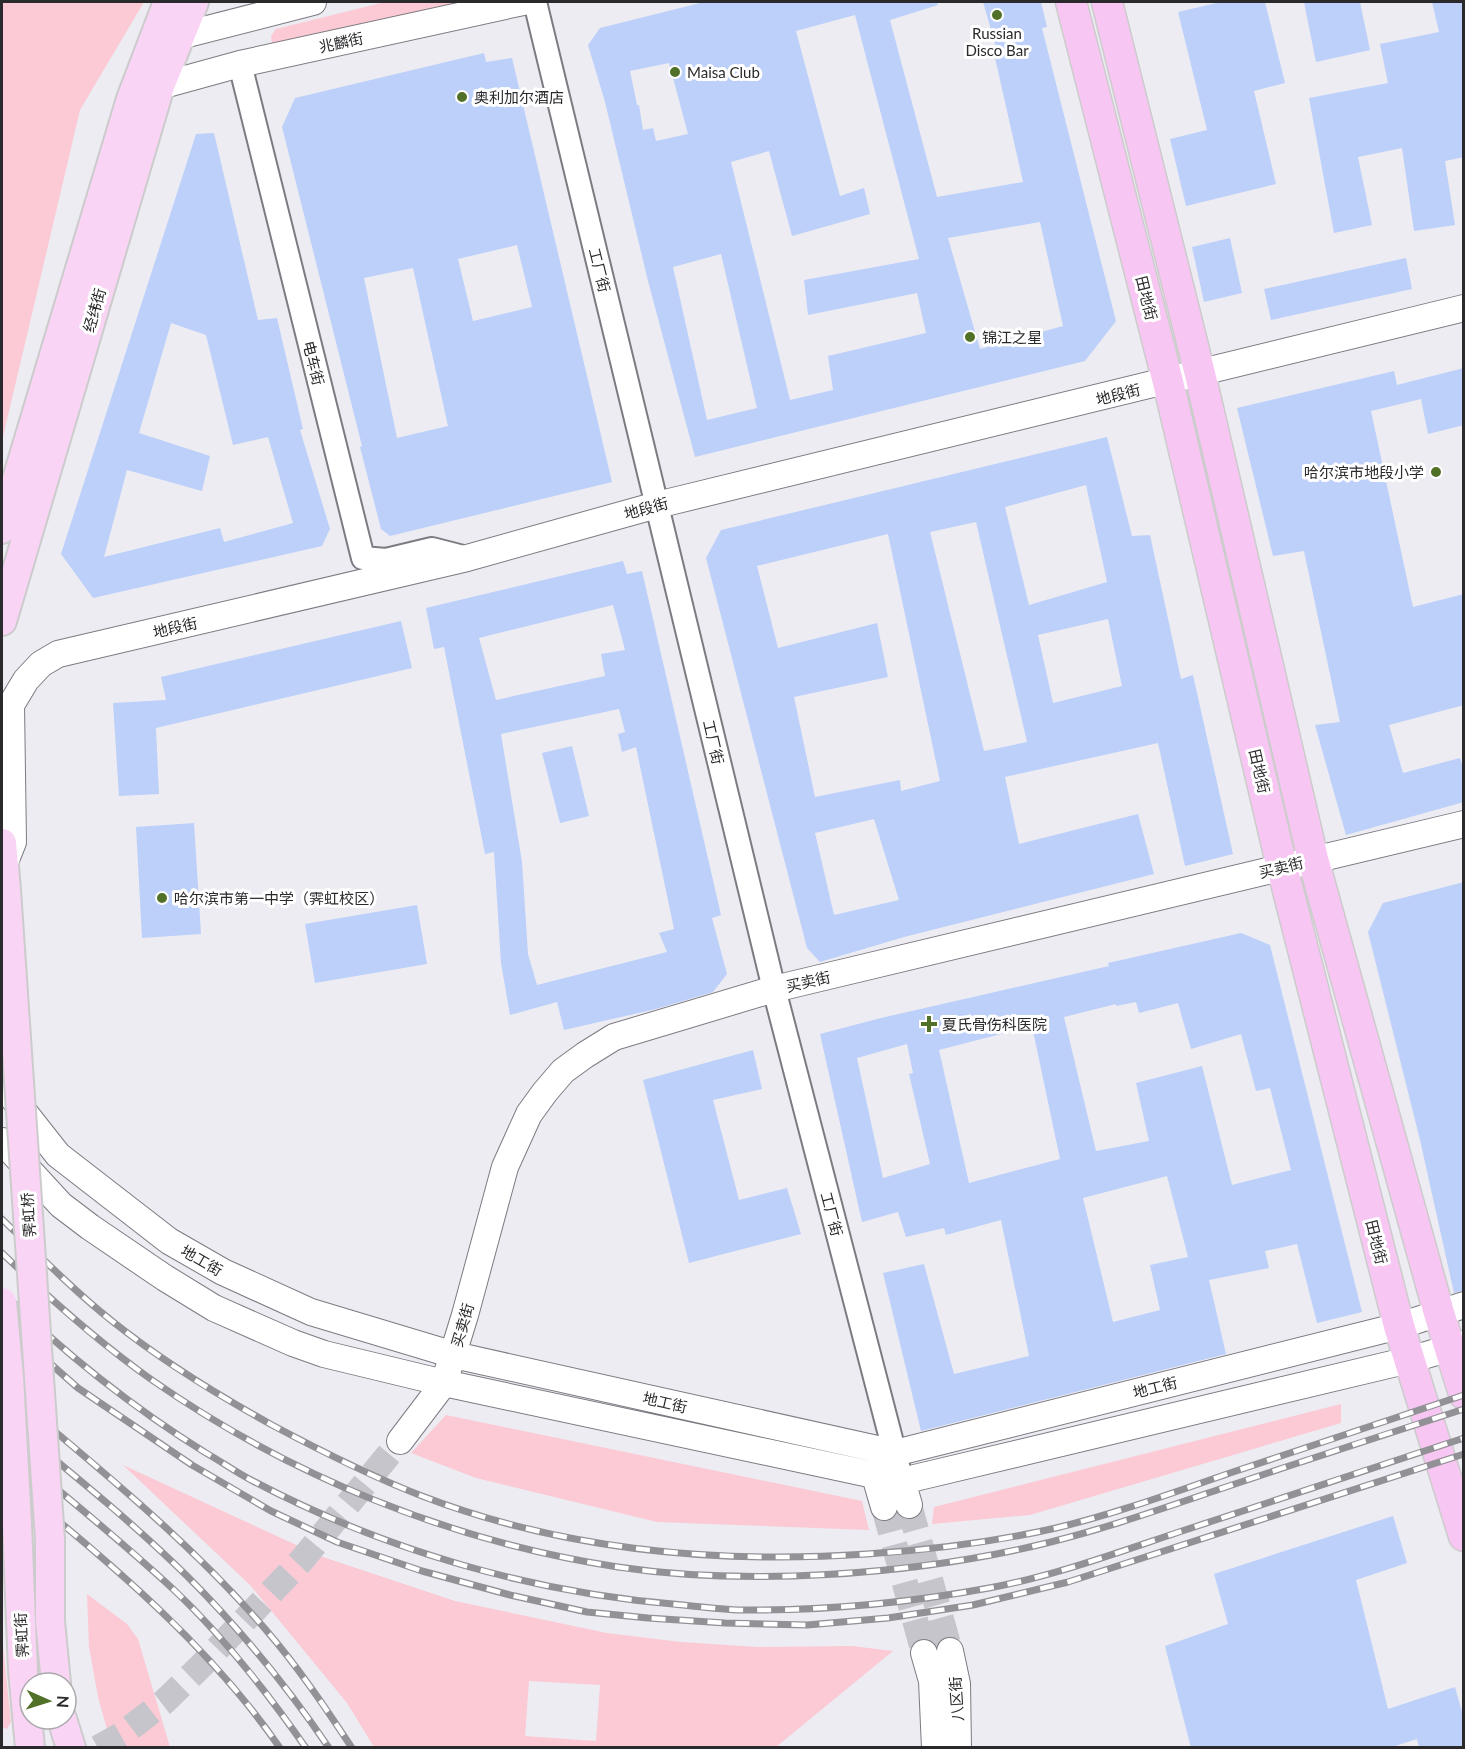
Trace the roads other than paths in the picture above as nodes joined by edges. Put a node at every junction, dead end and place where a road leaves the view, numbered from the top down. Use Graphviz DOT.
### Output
graph roads {
  1 [pos="168,2"];
  2 [pos="194,2"];
  3 [pos="313,2"];
  4 [pos="523,2"];
  5 [pos="535,2"];
  6 [pos="1071,2"];
  7 [pos="1107,2"];
  8 [pos="180,36"];
  9 [pos="150,48"];
  10 [pos="240,64"];
  11 [pos="160,86"];
  12 [pos="1464,308"];
  13 [pos="1200,374"];
  14 [pos="1168,382"];
  15 [pos="657,505"];
  16 [pos="2,529"];
  17 [pos="467,558"];
  18 [pos="2,621"];
  19 [pos="1464,824"];
  20 [pos="1313,859"];
  21 [pos="3,867"];
  22 [pos="1282,867"];
  23 [pos="774,989"];
  24 [pos="2,1084"];
  25 [pos="2,1141"];
  26 [pos="2,1302"];
  27 [pos="1451,1309"];
  28 [pos="1399,1326"];
  29 [pos="1456,1346"];
  30 [pos="454,1355"];
  31 [pos="1408,1360"];
  32 [pos="444,1383"];
  33 [pos="1464,1394"];
  34 [pos="400,1441"];
  35 [pos="895,1453"];
  36 [pos="875,1476"];
  37 [pos="902,1481"];
  38 [pos="909,1505"];
  39 [pos="884,1508"];
  40 [pos="17,1534"];
  41 [pos="1464,1536"];
  42 [pos="50,1540"];
  43 [pos="2,1596"];
  44 [pos="950,1652"];
  45 [pos="924,1653"];
  46 [pos="55,1671"];
  47 [pos="30,1748"];
  48 [pos="935,1748"];
  49 [pos="958,1748"];
  1 -- 9 [label="main road, 经纬街"];
  2 -- 8 [label="main road, 经纬街"];
  3 -- 8 [label="main road"];
  4 -- 10 [label="main road, 兆麟街"];
  5 -- 15 [label="street, 工厂街"];
  6 -- 14 [label="highway, 田地街"];
  7 -- 13 [label="highway, 田地街"];
  8 -- 9 [label="main road"];
  8 -- 11 [label="main road, 经纬街"];
  9 -- 16 [label="main road, 经纬街"];
  10 -- 11 [label="main road, 兆麟街"];
  10 -- 17 [label="street, 电车街"];
  11 -- 18 [label="main road, 经纬街"];
  12 -- 13 [label="main road, 地段街"];
  13 -- 14 [label="main road, 地段街"];
  13 -- 20 [label="highway, 田地街"];
  14 -- 15 [label="main road, 地段街"];
  14 -- 22 [label="highway, 田地街"];
  15 -- 17 [label="main road, 地段街"];
  15 -- 23 [label="street, 工厂街"];
  17 -- 21 [label="main road, 地段街"];
  19 -- 20 [label="main road, 买卖街"];
  20 -- 22 [label="main road, 买卖街"];
  20 -- 27 [label="highway, 田地街"];
  21 -- 42 [label="main road, 霁虹桥, bridge"];
  22 -- 23 [label="main road, 买卖街"];
  22 -- 28 [label="highway, 田地街"];
  23 -- 30 [label="main road, 买卖街"];
  23 -- 35 [label="street, 工厂街"];
  24 -- 30 [label="main road, 地工街"];
  25 -- 32 [label="main road, 地工街"];
  26 -- 40 [label="main road, bridge"];
  27 -- 28 [label="main road, 地工街"];
  27 -- 29 [label="highway, 田地街"];
  28 -- 31 [label="highway, 田地街"];
  28 -- 35 [label="main road, 地工街"];
  29 -- 31 [label="main road, 地工街"];
  29 -- 33 [label="highway, 田地街"];
  30 -- 32 [label="main road, 买卖街"];
  30 -- 35 [label="main road, 地工街"];
  31 -- 37 [label="main road, 地工街"];
  31 -- 41 [label="highway, 田地街"];
  32 -- 34 [label="main road, 买卖街"];
  32 -- 36 [label="main road, 地工街"];
  35 -- 36 [label="main road"];
  35 -- 37 [label="street, 工厂街"];
  36 -- 37 [label="main road, 地工街"];
  36 -- 39 [label="main road"];
  37 -- 38 [label="main road"];
  40 -- 43 [label="main road"];
  40 -- 47 [label="main road, 霁虹街"];
  42 -- 46 [label="main road, 霁虹街"];
  44 -- 49 [label="main road, 八区街"];
  45 -- 48 [label="main road, 八区街"];
}
